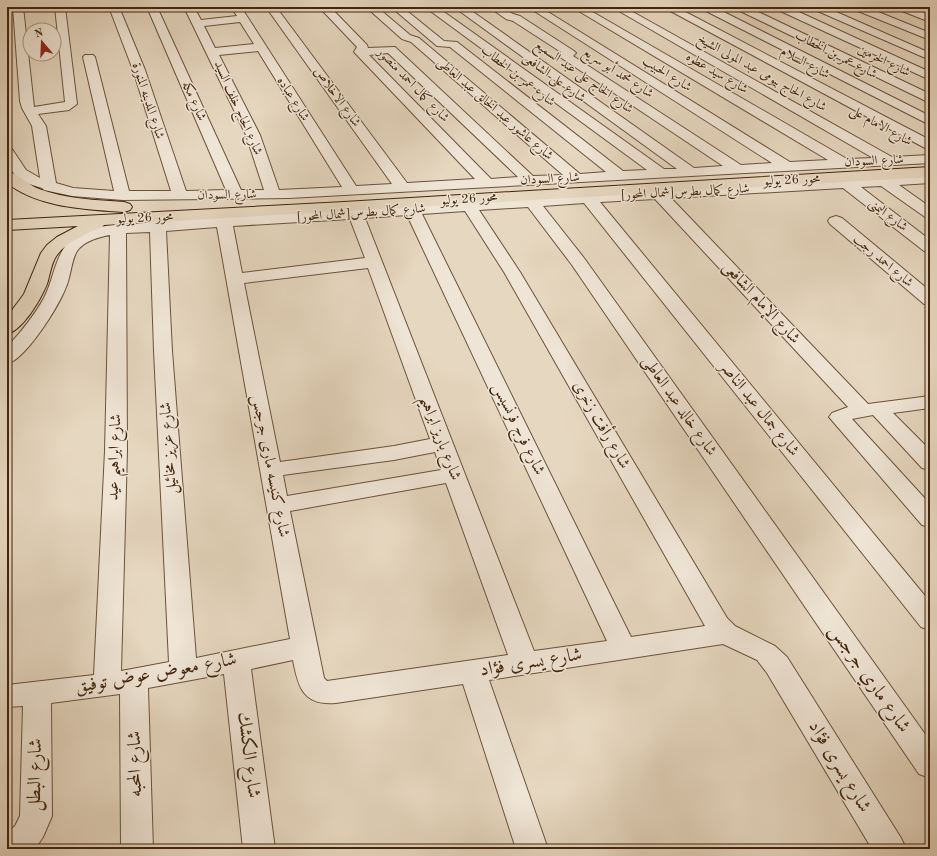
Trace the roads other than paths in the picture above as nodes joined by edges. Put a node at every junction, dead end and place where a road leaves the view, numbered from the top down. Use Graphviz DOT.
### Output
graph roads {
  1 [pos="18,7"];
  2 [pos="60,7"];
  3 [pos="114,7"];
  4 [pos="152,7"];
  5 [pos="190,7"];
  6 [pos="236,7"];
  7 [pos="271,7"];
  8 [pos="324,7"];
  9 [pos="371,7"];
  10 [pos="396,7"];
  11 [pos="430,7"];
  12 [pos="459,7"];
  13 [pos="494,7"];
  14 [pos="533,7"];
  15 [pos="577,7"];
  16 [pos="668,7"];
  17 [pos="706,7"];
  18 [pos="740,7"];
  19 [pos="780,7"];
  20 [pos="817,7"];
  21 [pos="857,7"];
  22 [pos="901,7"];
  23 [pos="619,8"];
  24 [pos="646,15"];
  25 [pos="243,19"];
  26 [pos="930,19"];
  27 [pos="198,23"];
  28 [pos="930,38"];
  29 [pos="261,47"];
  30 [pos="213,52"];
  31 [pos="360,52"];
  32 [pos="930,56"];
  33 [pos="89,57"];
  34 [pos="930,76"];
  35 [pos="930,99"];
  36 [pos="30,111"];
  37 [pos="930,121"];
  38 [pos="930,144"];
  39 [pos="7,152"];
  40 [pos="911,159"];
  41 [pos="930,159"];
  42 [pos="889,160"];
  43 [pos="843,162"];
  44 [pos="930,165"];
  45 [pos="786,166"];
  46 [pos="737,169"];
  47 [pos="691,172"];
  48 [pos="930,172"];
  49 [pos="660,173"];
  50 [pos="7,176"];
  51 [pos="620,176"];
  52 [pos="576,178"];
  53 [pos="930,179"];
  54 [pos="529,180"];
  55 [pos="883,181"];
  56 [pos="487,183"];
  57 [pos="846,183"];
  58 [pos="49,187"];
  59 [pos="402,188"];
  60 [pos="351,190"];
  61 [pos="273,194"];
  62 [pos="658,194"];
  63 [pos="236,195"];
  64 [pos="123,196"];
  65 [pos="180,196"];
  66 [pos="588,198"];
  67 [pos="532,202"];
  68 [pos="469,206"];
  69 [pos="139,209"];
  70 [pos="412,209"];
  71 [pos="356,213"];
  72 [pos="930,214"];
  73 [pos="7,216"];
  74 [pos="224,222"];
  75 [pos="836,222"];
  76 [pos="111,224"];
  77 [pos="7,225"];
  78 [pos="158,226"];
  79 [pos="930,248"];
  80 [pos="375,262"];
  81 [pos="235,279"];
  82 [pos="930,300"];
  83 [pos="7,328"];
  84 [pos="7,358"];
  85 [pos="930,402"];
  86 [pos="861,412"];
  87 [pos="442,444"];
  88 [pos="930,462"];
  89 [pos="271,470"];
  90 [pos="453,474"];
  91 [pos="278,505"];
  92 [pos="930,519"];
  93 [pos="823,613"];
  94 [pos="930,620"];
  95 [pos="732,636"];
  96 [pos="304,647"];
  97 [pos="624,649"];
  98 [pos="236,661"];
  99 [pos="525,664"];
  100 [pos="183,670"];
  101 [pos="473,672"];
  102 [pos="121,682"];
  103 [pos="336,692"];
  104 [pos="37,693"];
  105 [pos="7,696"];
  106 [pos="930,765"];
  107 [pos="9,848"];
  108 [pos="138,849"];
  109 [pos="259,849"];
  110 [pos="532,849"];
  111 [pos="890,849"];
  1 -- 36 [label="street"];
  2 -- 36 [label="street"];
  3 -- 65 [label="street, شارع المدينه المنورة"];
  4 -- 63 [label="street, شارع مكه"];
  5 -- 27 [label="street, شارع الحاج خلف السيد"];
  6 -- 25 [label="street, شارع عباده"];
  7 -- 59 [label="street, شارع الاخلاص"];
  8 -- 31 [label="street, شارع كمال احمد منصور"];
  9 -- 52 [label="street, شارع عاشور عبد الخالق عبد العاطى"];
  10 -- 51 [label="street, شارع عمر بن الخطاب"];
  11 -- 49 [label="street, شارع على الشافعى"];
  12 -- 47 [label="street, شارع الحاج على عبد السميع"];
  13 -- 46 [label="street, شارع محمد أبو سريع"];
  14 -- 45 [label="street, شارع الحبيب"];
  15 -- 43 [label="street, شارع سيد عطوه"];
  16 -- 38 [label="street, شارع السلام"];
  17 -- 37 [label="street, شارع عمر بن الخطاب"];
  18 -- 35 [label="street, شارع الحرمين"];
  19 -- 34 [label="street"];
  20 -- 32 [label="street"];
  21 -- 28 [label="street"];
  22 -- 26 [label="street"];
  23 -- 42 [label="street, شارع الحاج بيومى عبد المولى الشيخ"];
  24 -- 40 [label="street, شارع الامام على"];
  25 -- 27 [label="street"];
  25 -- 29 [label="street, شارع عباده"];
  27 -- 30 [label="street, شارع الحاج خلف السيد"];
  29 -- 30 [label="street"];
  29 -- 60 [label="street, شارع عباده"];
  30 -- 61 [label="street, شارع الحاج خلف السيد"];
  31 -- 54 [label="street"];
  31 -- 56 [label="street, شارع كمال احمد منصور"];
  33 -- 64 [label="street"];
  36 -- 58 [label="street"];
  39 -- 58 [label="street, شارع السودان"];
  40 -- 41 [label="street, شارع السودان"];
  40 -- 42 [label="street, شارع السودان"];
  42 -- 43 [label="street, شارع السودان"];
  43 -- 45 [label="street, شارع السودان"];
  44 -- 69 [label="highway, محور 26 يوليو"];
  45 -- 46 [label="street, شارع السودان"];
  46 -- 47 [label="street, شارع السودان"];
  47 -- 49 [label="street, شارع السودان"];
  48 -- 76 [label="highway, محور 26 يوليو"];
  49 -- 51 [label="street, شارع السودان"];
  50 -- 69 [label="highway"];
  51 -- 52 [label="street, شارع السودان"];
  52 -- 54 [label="street, شارع السودان"];
  53 -- 55 [label="street, شارع كمال بطرس[شمال المحور]"];
  54 -- 56 [label="street, شارع السودان"];
  55 -- 57 [label="street, شارع كمال بطرس[شمال المحور]"];
  55 -- 72 [label="street"];
  56 -- 59 [label="street, شارع السودان"];
  57 -- 62 [label="street, شارع كمال بطرس[شمال المحور]"];
  57 -- 79 [label="street, شارع اليمنى"];
  58 -- 64 [label="street, شارع السودان"];
  59 -- 60 [label="street, شارع السودان"];
  60 -- 61 [label="street, شارع السودان"];
  61 -- 63 [label="street, شارع السودان"];
  62 -- 66 [label="street, شارع كمال بطرس[شمال المحور]"];
  62 -- 86 [label="street, شارع الإمام الشافعى"];
  63 -- 65 [label="street, شارع السودان"];
  64 -- 65 [label="street, شارع السودان"];
  66 -- 67 [label="street, شارع كمال بطرس[شمال المحور]"];
  66 -- 94 [label="street, شارع جمال عبد الناصر"];
  67 -- 68 [label="street, شارع كمال بطرس[شمال المحور]"];
  67 -- 93 [label="street, شارع خالد عبد العاطى"];
  68 -- 70 [label="street, شارع كمال بطرس[شمال المحور]"];
  68 -- 95 [label="street, شارع رأفت زخرى"];
  69 -- 73 [label="highway, محور 26 يوليو"];
  70 -- 71 [label="street, شارع كمال بطرس[شمال المحور]"];
  70 -- 97 [label="street, شارع فرج فرنسيس"];
  71 -- 74 [label="street, شارع كمال بطرس[شمال المحور]"];
  71 -- 80 [label="street, شارع باريز ابراهيم"];
  74 -- 78 [label="street, شارع كمال بطرس[شمال المحور]"];
  74 -- 81 [label="street, شارع كنيسه مارى جرجس"];
  75 -- 82 [label="street, شارع احمد رجب"];
  76 -- 77 [label="highway, محور 26 يوليو"];
  76 -- 78 [label="street, شارع كمال بطرس[شمال المحور]"];
  76 -- 83 [label="highway"];
  76 -- 84 [label="street, شارع كمال بطرس[شمال المحور]"];
  76 -- 102 [label="street, شارع ابراهيم عيد"];
  78 -- 100 [label="street, شارع عزيز مخائيل"];
  80 -- 81 [label="street"];
  80 -- 87 [label="street, شارع باريز ابراهيم"];
  81 -- 89 [label="street, شارع كنيسه مارى جرجس"];
  85 -- 86 [label="street"];
  86 -- 88 [label="street, شارع الإمام الشافعى"];
  86 -- 92 [label="street"];
  87 -- 89 [label="street"];
  87 -- 90 [label="street, شارع باريز ابراهيم"];
  89 -- 91 [label="street, شارع كنيسه مارى جرجس"];
  90 -- 91 [label="street"];
  90 -- 99 [label="street, شارع باريز ابراهيم"];
  91 -- 96 [label="street, شارع كنيسه مارى جرجس"];
  93 -- 106 [label="street, شارع ماري جرجس"];
  95 -- 97 [label="street, شارع يسرى فؤاد"];
  95 -- 111 [label="street, شارع يسرى فؤاد"];
  96 -- 98 [label="street, شارع معوض عوض توفيق"];
  96 -- 103 [label="street, شارع كنيسه مارى جرجس"];
  97 -- 99 [label="street, شارع يسرى فؤاد"];
  98 -- 100 [label="street, شارع معوض عوض توفيق"];
  98 -- 109 [label="street, شارع الكشك"];
  99 -- 101 [label="street, شارع يسرى فؤاد"];
  100 -- 102 [label="street, شارع معوض عوض توفيق"];
  101 -- 103 [label="street, شارع يسرى فؤاد"];
  101 -- 110 [label="street"];
  102 -- 104 [label="street, شارع معوض عوض توفيق"];
  102 -- 108 [label="street, شارع المحبه"];
  104 -- 105 [label="street, شارع معوض عوض توفيق"];
  104 -- 107 [label="street, شارع البطل"];
}
